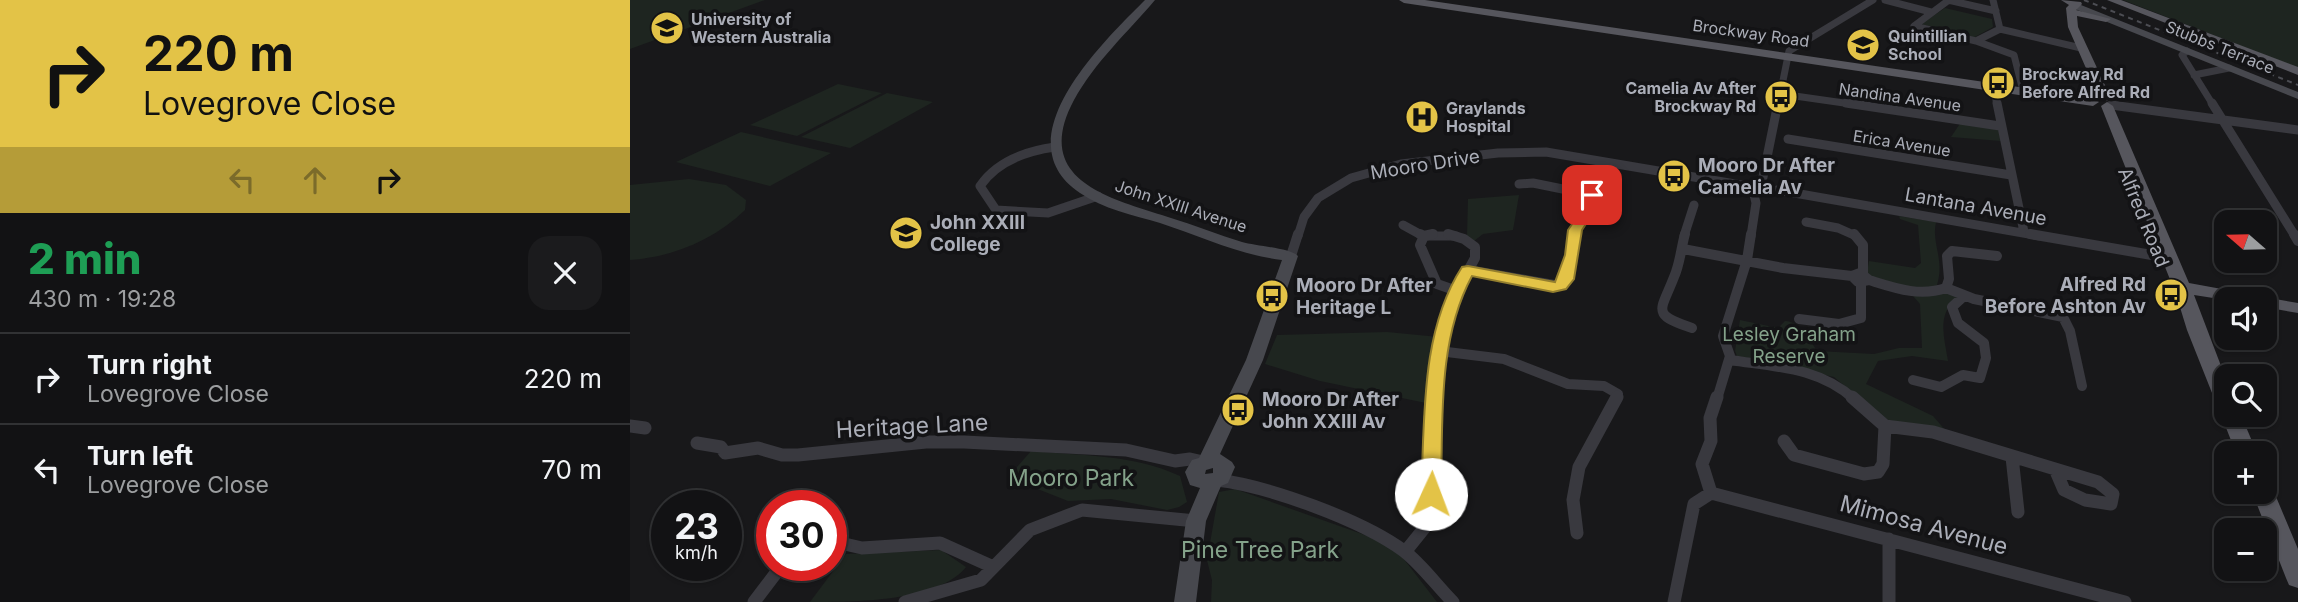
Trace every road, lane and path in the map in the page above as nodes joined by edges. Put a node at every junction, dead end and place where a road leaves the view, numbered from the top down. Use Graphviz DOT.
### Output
graph roads {
  1 [pos="1150,0"];
  2 [pos="1404,0"];
  3 [pos="1417,0"];
  4 [pos="1873,0"];
  5 [pos="1885,0"];
  6 [pos="1949,0"];
  7 [pos="1993,0"];
  8 [pos="2112,0"];
  9 [pos="2119,0"];
  10 [pos="2069,3"];
  11 [pos="2143,11"];
  12 [pos="1931,12"];
  13 [pos="1996,12"];
  14 [pos="2106,19"];
  15 [pos="2130,28"];
  16 [pos="2000,29"];
  17 [pos="1976,41"];
  18 [pos="2078,47"];
  19 [pos="2187,51"];
  20 [pos="1788,55"];
  21 [pos="2229,68"];
  22 [pos="2298,71"];
  23 [pos="2194,75"];
  24 [pos="1994,85"];
  25 [pos="2023,90"];
  26 [pos="1795,96"];
  27 [pos="2298,96"];
  28 [pos="2099,101"];
  29 [pos="2221,118"];
  30 [pos="2000,126"];
  31 [pos="2298,130"];
  32 [pos="1788,139"];
  33 [pos="1055,147"];
  34 [pos="2011,175"];
  35 [pos="1519,184"];
  36 [pos="1752,186"];
  37 [pos="1777,190"];
  38 [pos="1098,196"];
  39 [pos="1694,205"];
  40 [pos="1806,222"];
  41 [pos="1403,225"];
  42 [pos="2024,232"];
  43 [pos="1424,236"];
  44 [pos="2298,241"];
  45 [pos="1683,249"];
  46 [pos="1291,256"];
  47 [pos="1997,256"];
  48 [pos="2164,258"];
  49 [pos="1747,260"];
  50 [pos="1468,270"];
  51 [pos="1861,278"];
  52 [pos="2177,286"];
  53 [pos="1946,288"];
  54 [pos="1457,291"];
  55 [pos="2214,293"];
  56 [pos="1964,296"];
  57 [pos="2277,305"];
  58 [pos="2297,309"];
  59 [pos="1799,318"];
  60 [pos="1692,328"];
  61 [pos="1439,351"];
  62 [pos="1730,360"];
  63 [pos="2214,373"];
  64 [pos="1913,380"];
  65 [pos="2082,386"];
  66 [pos="630,426"];
  67 [pos="1885,426"];
  68 [pos="645,428"];
  69 [pos="1784,441"];
  70 [pos="697,443"];
  71 [pos="2012,457"];
  72 [pos="2055,469"];
  73 [pos="1210,471"];
  74 [pos="1711,493"];
  75 [pos="2268,504"];
  76 [pos="2018,512"];
  77 [pos="1198,514"];
  78 [pos="1577,533"];
  79 [pos="1889,539"];
  80 [pos="847,547"];
  81 [pos="1405,552"];
  82 [pos="991,566"];
  83 [pos="2298,578"];
  84 [pos="770,581"];
  85 [pos="754,602"];
  86 [pos="905,602"];
  87 [pos="1185,602"];
  88 [pos="1453,602"];
  89 [pos="1674,602"];
  90 [pos="1889,602"];
  91 [pos="2124,602"];
  1 -- 33 [label="street"];
  2 -- 20 [label="main road, Brockway Road"];
  3 -- 20 [label="main road, Brockway Road"];
  4 -- 20 [label="street"];
  5 -- 12 [label="street"];
  6 -- 12 [label="street"];
  6 -- 13 [label="street"];
  7 -- 13 [label="street"];
  8 -- 11 [label="main road"];
  9 -- 11 [label="main road"];
  10 -- 14 [label="main road"];
  10 -- 15 [label="street, Stubbs Terrace"];
  10 -- 18 [label="main road, Alfred Road"];
  11 -- 22 [label="main road"];
  12 -- 17 [label="street"];
  13 -- 16 [label="street"];
  14 -- 15 [label="street, Stubbs Terrace"];
  15 -- 19 [label="street, Stubbs Terrace"];
  16 -- 17 [label="street"];
  16 -- 18 [label="street"];
  17 -- 25 [label="street"];
  18 -- 28 [label="main road, Alfred Road"];
  19 -- 21 [label="street, Stubbs Terrace"];
  19 -- 23 [label="street"];
  20 -- 24 [label="main road, Brockway Road"];
  20 -- 36 [label="street"];
  21 -- 23 [label="street"];
  21 -- 27 [label="street, Stubbs Terrace"];
  23 -- 29 [label="street"];
  24 -- 25 [label="main road, Brockway Road"];
  24 -- 30 [label="street"];
  25 -- 28 [label="main road, Brockway Road"];
  26 -- 30 [label="street, Nandina Avenue"];
  28 -- 29 [label="street, Brockway Road"];
  28 -- 48 [label="main road, Alfred Road"];
  29 -- 31 [label="street, Brockway Road"];
  29 -- 44 [label="street"];
  30 -- 34 [label="street"];
  32 -- 34 [label="street, Erica Avenue"];
  33 -- 38 [label="street, John XXIII Avenue"];
  33 -- 38 [label="street"];
  34 -- 42 [label="street"];
  35 -- 50 [label="street"];
  36 -- 46 [label="street, Mooro Drive"];
  36 -- 49 [label="street"];
  37 -- 42 [label="street, Lantana Avenue"];
  38 -- 46 [label="street, John XXIII Avenue"];
  39 -- 45 [label="street"];
  40 -- 51 [label="street"];
  41 -- 43 [label="street"];
  42 -- 48 [label="street, Lantana Avenue"];
  43 -- 50 [label="street"];
  43 -- 54 [label="street"];
  45 -- 49 [label="street"];
  45 -- 60 [label="street"];
  46 -- 73 [label="street, Mooro Drive"];
  47 -- 53 [label="street"];
  48 -- 52 [label="main road, Alfred Road"];
  49 -- 51 [label="street"];
  49 -- 62 [label="street"];
  50 -- 54 [label="street"];
  51 -- 53 [label="street"];
  51 -- 59 [label="street"];
  52 -- 55 [label="main road"];
  52 -- 63 [label="main road, Alfred Road"];
  53 -- 56 [label="street"];
  54 -- 61 [label="street"];
  56 -- 64 [label="street"];
  56 -- 65 [label="street"];
  57 -- 58 [label="main road"];
  61 -- 78 [label="street"];
  61 -- 81 [label="street"];
  62 -- 67 [label="street"];
  62 -- 74 [label="street"];
  66 -- 68 [label="street"];
  67 -- 69 [label="street"];
  67 -- 71 [label="street"];
  70 -- 73 [label="street, Heritage Lane"];
  71 -- 72 [label="street"];
  71 -- 76 [label="street"];
  73 -- 77 [label="street, Mooro Drive"];
  73 -- 81 [label="street"];
  74 -- 79 [label="street, Mimosa Avenue"];
  74 -- 89 [label="street"];
  75 -- 83 [label="main road"];
  77 -- 82 [label="street"];
  77 -- 87 [label="street, Mooro Drive"];
  79 -- 90 [label="street"];
  79 -- 91 [label="street, Mimosa Avenue"];
  80 -- 82 [label="street"];
  81 -- 88 [label="street"];
  82 -- 86 [label="street"];
  84 -- 85 [label="street"];
}
